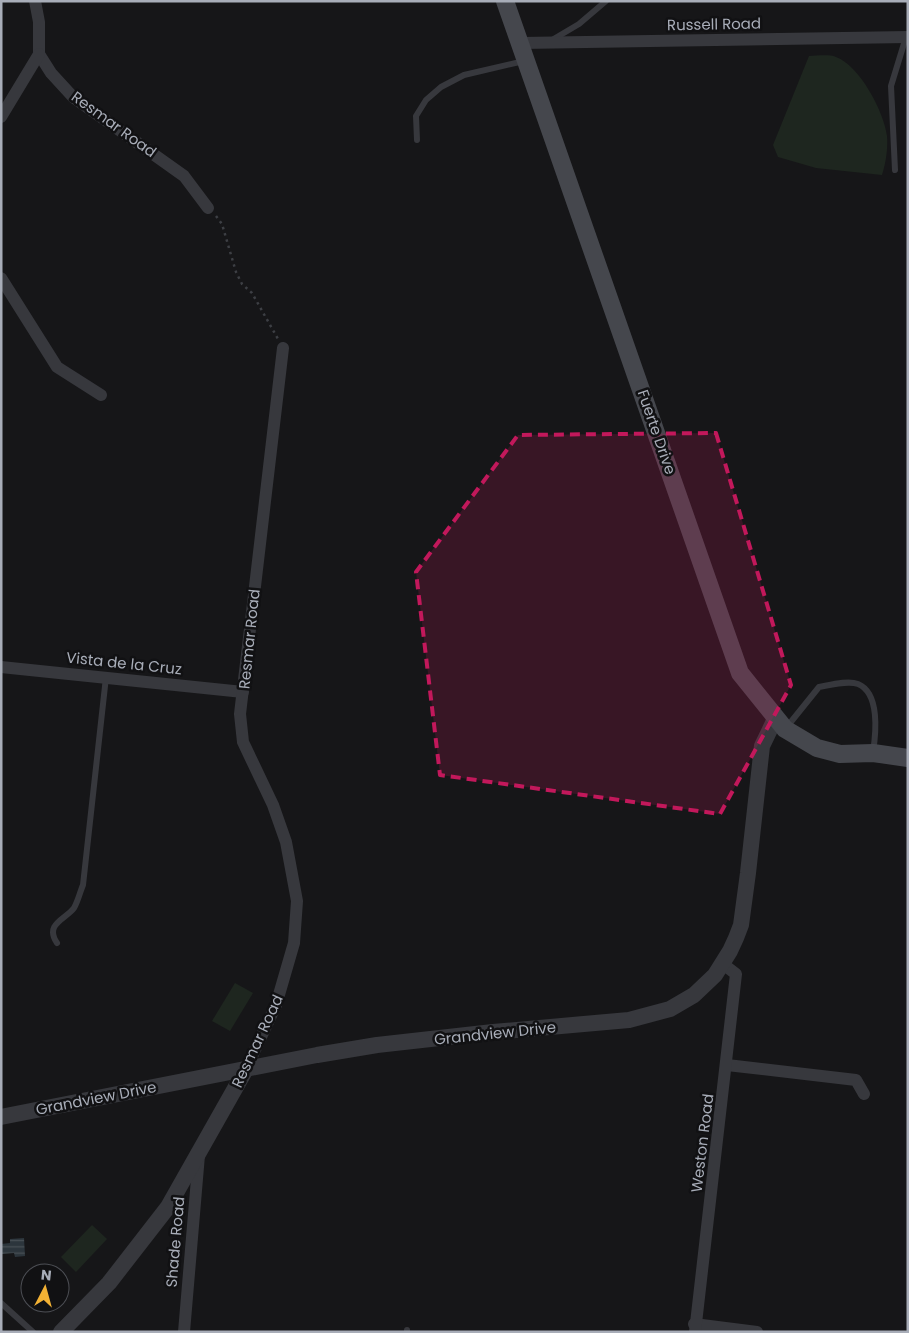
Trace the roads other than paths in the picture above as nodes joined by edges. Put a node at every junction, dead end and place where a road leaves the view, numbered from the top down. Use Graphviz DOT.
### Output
graph roads {
  1 [pos="35,1"];
  2 [pos="505,1"];
  3 [pos="606,1"];
  4 [pos="907,37"];
  5 [pos="522,43"];
  6 [pos="547,43"];
  7 [pos="39,54"];
  8 [pos="527,60"];
  9 [pos="1,117"];
  10 [pos="417,140"];
  11 [pos="895,170"];
  12 [pos="208,208"];
  13 [pos="1,278"];
  14 [pos="283,348"];
  15 [pos="101,395"];
  16 [pos="1,667"];
  17 [pos="106,677"];
  18 [pos="243,692"];
  19 [pos="780,724"];
  20 [pos="872,753"];
  21 [pos="908,758"];
  22 [pos="57,943"];
  23 [pos="723,964"];
  24 [pos="727,1065"];
  25 [pos="246,1069"];
  26 [pos="864,1094"];
  27 [pos="1,1117"];
  28 [pos="199,1155"];
  29 [pos="1,1303"];
  30 [pos="695,1328"];
  31 [pos="33,1332"];
  32 [pos="60,1332"];
  33 [pos="184,1332"];
  34 [pos="757,1332"];
  1 -- 7 [label="street"];
  2 -- 5 [label="main road, Fuerte Drive"];
  3 -- 6 [label="lane"];
  4 -- 6 [label="street, Russell Road"];
  4 -- 11 [label="lane"];
  5 -- 6 [label="street, Russell Road"];
  5 -- 8 [label="main road, Fuerte Drive"];
  7 -- 9 [label="street"];
  7 -- 12 [label="street, Resmar Road"];
  8 -- 10 [label="lane"];
  8 -- 19 [label="main road, Fuerte Drive"];
  13 -- 15 [label="street"];
  14 -- 18 [label="street, Resmar Road"];
  16 -- 17 [label="street, Vista de la Cruz"];
  17 -- 18 [label="street, Vista de la Cruz"];
  17 -- 22 [label="lane"];
  18 -- 25 [label="street, Resmar Road"];
  19 -- 20 [label="main road, Fuerte Drive"];
  19 -- 20 [label="lane"];
  19 -- 23 [label="street, Grandview Drive"];
  20 -- 21 [label="main road, Fuerte Drive"];
  23 -- 24 [label="street, Weston Road"];
  23 -- 25 [label="street, Grandview Drive"];
  24 -- 26 [label="street"];
  24 -- 30 [label="street, Weston Road"];
  25 -- 27 [label="street, Grandview Drive"];
  25 -- 28 [label="street, Resmar Road"];
  28 -- 32 [label="street, Resmar Road"];
  28 -- 33 [label="street, Shade Road"];
  29 -- 31 [label="lane"];
  30 -- 34 [label="street"];
}
